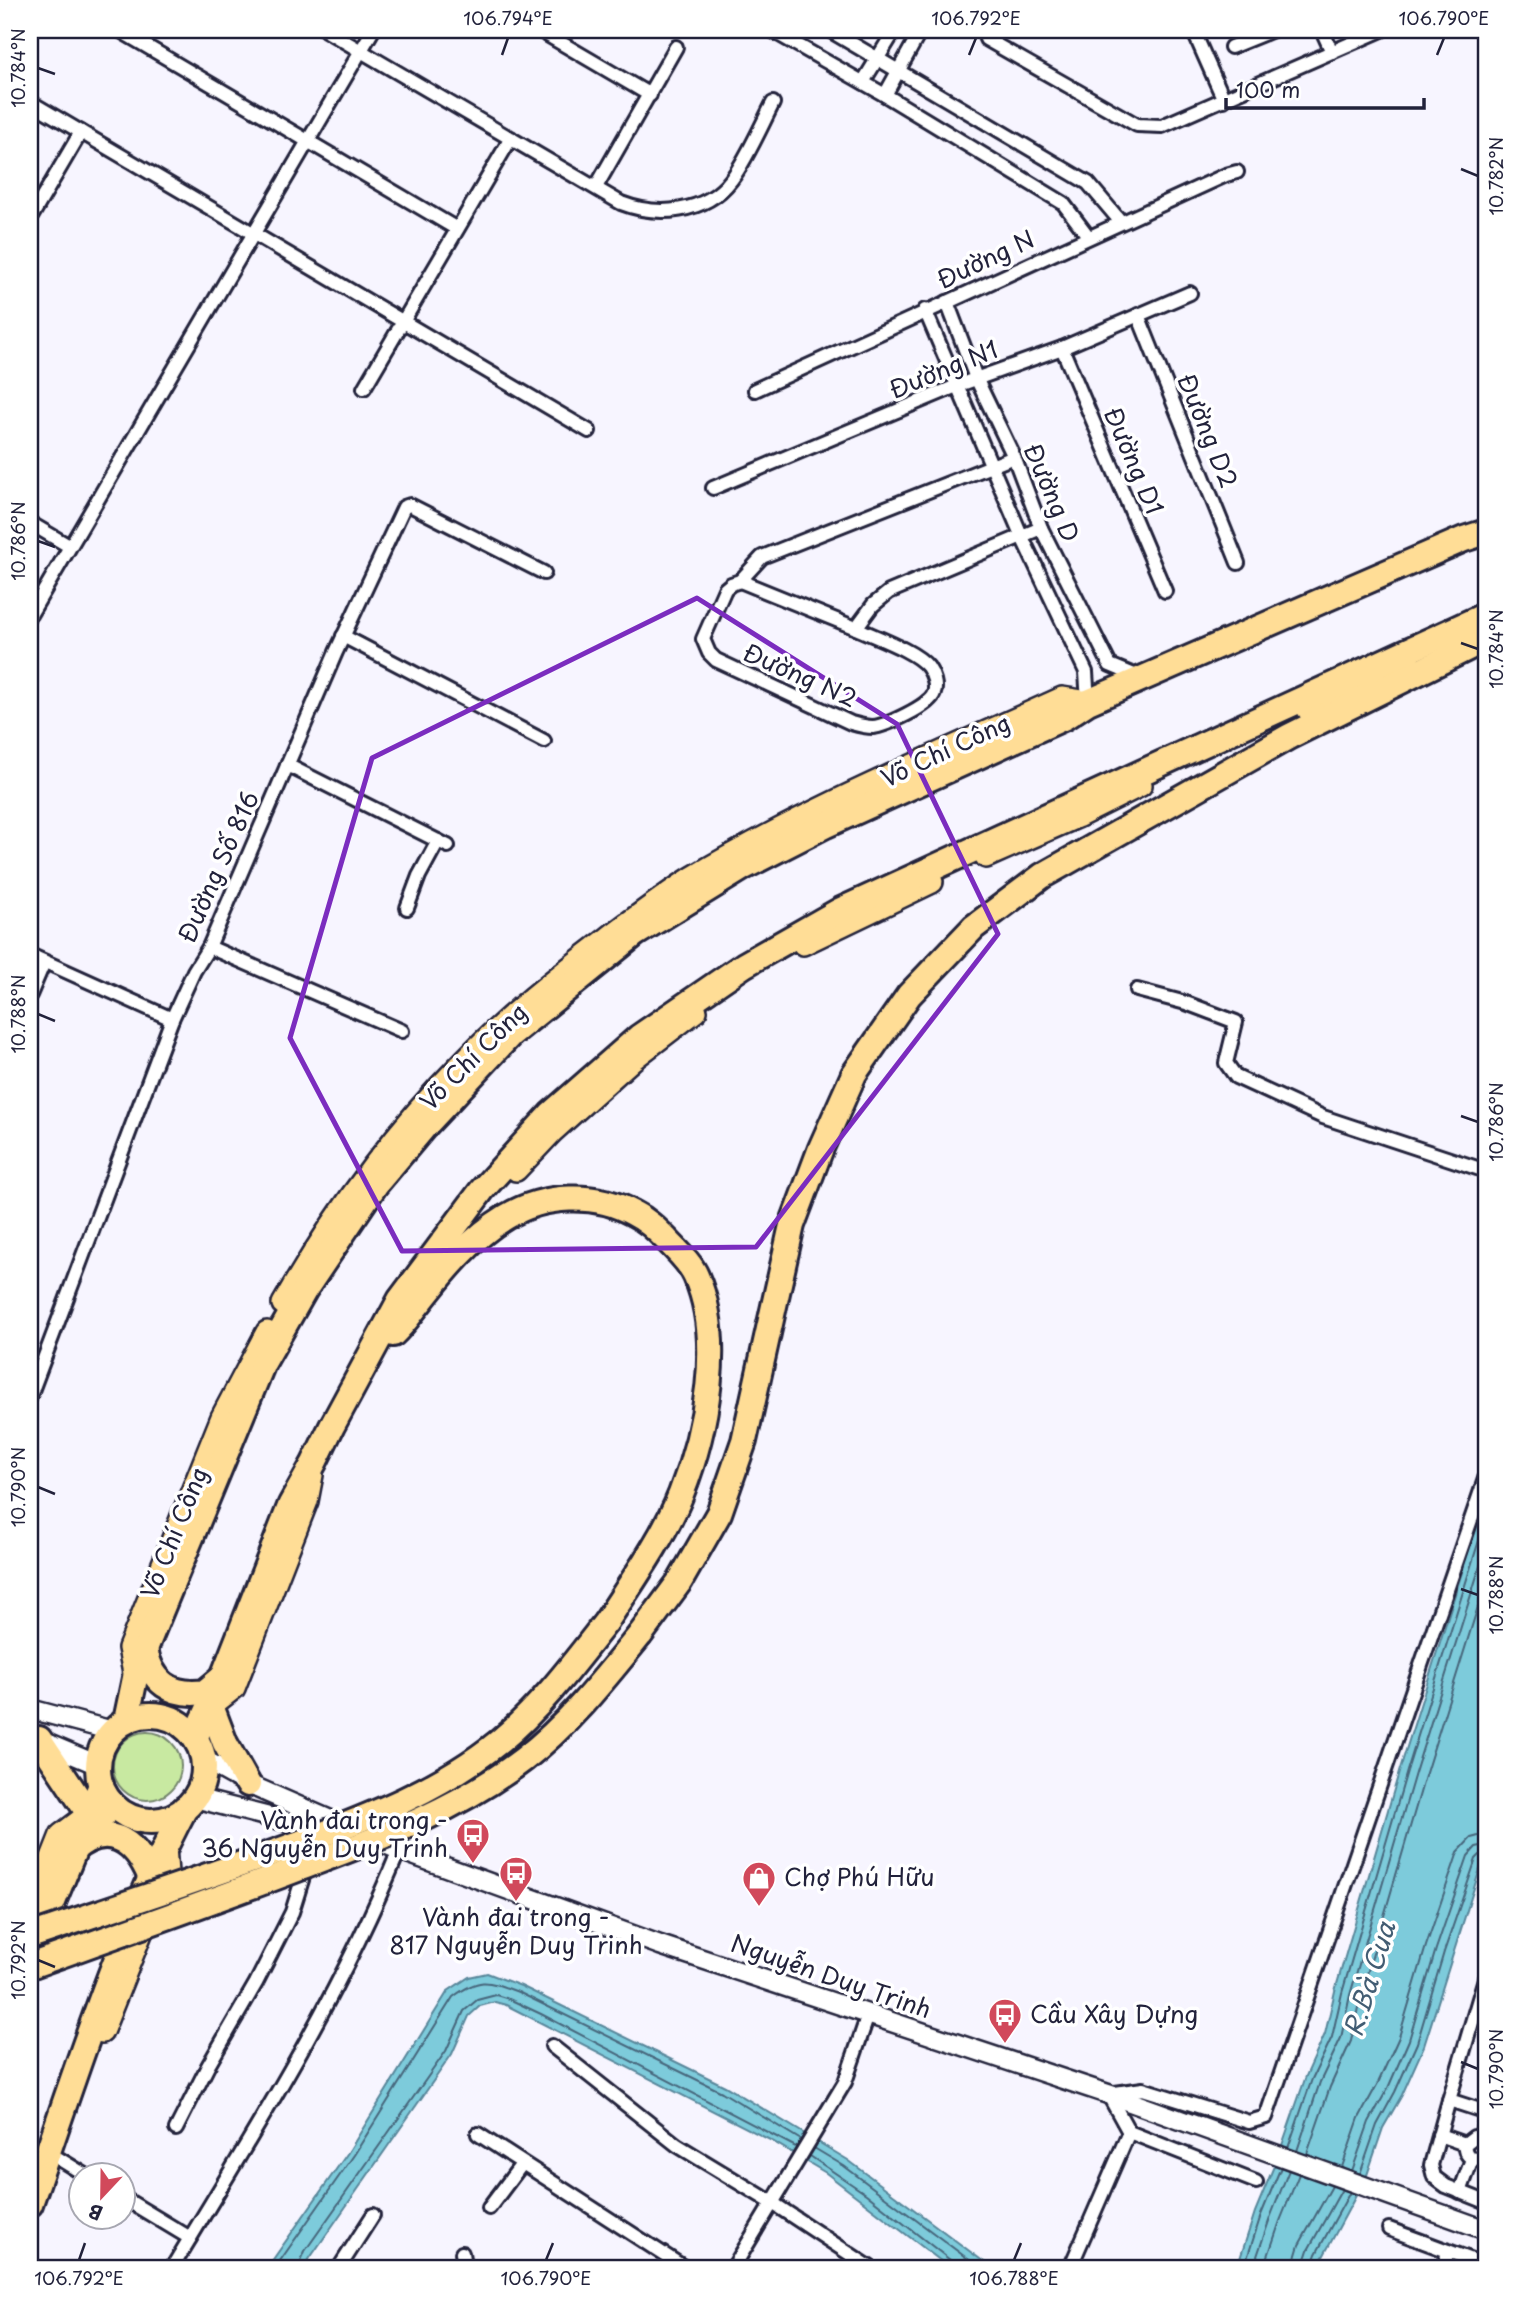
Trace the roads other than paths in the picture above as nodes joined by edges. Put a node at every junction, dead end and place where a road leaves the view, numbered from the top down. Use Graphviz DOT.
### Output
graph roads {
  1 [pos="119,30"];
  2 [pos="325,30"];
  3 [pos="373,30"];
  4 [pos="539,30"];
  5 [pos="771,30"];
  6 [pos="829,30"];
  7 [pos="895,30"];
  8 [pos="921,30"];
  9 [pos="1193,30"];
  10 [pos="1273,30"];
  11 [pos="1322,30"];
  12 [pos="1382,30"];
  13 [pos="986,39"];
  14 [pos="676,47"];
  15 [pos="1231,47"];
  16 [pos="361,51"];
  17 [pos="1332,52"];
  18 [pos="877,58"];
  19 [pos="899,71"];
  20 [pos="863,82"];
  21 [pos="650,95"];
  22 [pos="885,95"];
  23 [pos="1224,100"];
  24 [pos="30,102"];
  25 [pos="774,103"];
  26 [pos="81,132"];
  27 [pos="511,138"];
  28 [pos="308,141"];
  29 [pos="1237,172"];
  30 [pos="596,187"];
  31 [pos="30,219"];
  32 [pos="1121,222"];
  33 [pos="457,229"];
  34 [pos="254,233"];
  35 [pos="1088,236"];
  36 [pos="1190,293"];
  37 [pos="947,302"];
  38 [pos="925,310"];
  39 [pos="1138,316"];
  40 [pos="404,321"];
  41 [pos="1062,348"];
  42 [pos="976,378"];
  43 [pos="959,385"];
  44 [pos="364,388"];
  45 [pos="755,390"];
  46 [pos="589,431"];
  47 [pos="1014,457"];
  48 [pos="992,466"];
  49 [pos="713,488"];
  50 [pos="30,523"];
  51 [pos="1041,528"];
  52 [pos="1486,532"];
  53 [pos="1022,537"];
  54 [pos="69,546"];
  55 [pos="1238,563"];
  56 [pos="544,573"];
  57 [pos="740,580"];
  58 [pos="1165,591"];
  59 [pos="30,615"];
  60 [pos="1486,615"];
  61 [pos="856,628"];
  62 [pos="1486,629"];
  63 [pos="343,636"];
  64 [pos="1486,639"];
  65 [pos="1143,678"];
  66 [pos="1088,702"];
  67 [pos="544,741"];
  68 [pos="287,765"];
  69 [pos="407,908"];
  70 [pos="209,947"];
  71 [pos="30,956"];
  72 [pos="44,962"];
  73 [pos="1138,990"];
  74 [pos="30,995"];
  75 [pos="172,1019"];
  76 [pos="402,1031"];
  77 [pos="1486,1171"];
  78 [pos="283,1315"];
  79 [pos="375,1347"];
  80 [pos="30,1396"];
  81 [pos="314,1463"];
  82 [pos="1486,1476"];
  83 [pos="145,1649"];
  84 [pos="223,1677"];
  85 [pos="135,1678"];
  86 [pos="211,1706"];
  87 [pos="30,1709"];
  88 [pos="120,1726"];
  89 [pos="34,1738"];
  90 [pos="199,1749"];
  91 [pos="99,1775"];
  92 [pos="248,1784"];
  93 [pos="190,1803"];
  94 [pos="89,1814"];
  95 [pos="323,1831"];
  96 [pos="165,1847"];
  97 [pos="73,1850"];
  98 [pos="399,1850"];
  99 [pos="150,1876"];
  100 [pos="30,1913"];
  101 [pos="30,1936"];
  102 [pos="30,1958"];
  103 [pos="30,1966"];
  104 [pos="1486,1975"];
  105 [pos="1482,2007"];
  106 [pos="868,2015"];
  107 [pos="552,2046"];
  108 [pos="73,2077"];
  109 [pos="1108,2094"];
  110 [pos="1449,2100"];
  111 [pos="1486,2112"];
  112 [pos="1486,2119"];
  113 [pos="176,2129"];
  114 [pos="1129,2132"];
  115 [pos="478,2134"];
  116 [pos="1439,2135"];
  117 [pos="1465,2144"];
  118 [pos="1484,2145"];
  119 [pos="48,2152"];
  120 [pos="1472,2159"];
  121 [pos="66,2163"];
  122 [pos="522,2164"];
  123 [pos="1256,2182"];
  124 [pos="1460,2192"];
  125 [pos="771,2202"];
  126 [pos="1486,2202"];
  127 [pos="30,2204"];
  128 [pos="136,2205"];
  129 [pos="489,2208"];
  130 [pos="373,2215"];
  131 [pos="1389,2229"];
  132 [pos="1486,2230"];
  133 [pos="190,2238"];
  134 [pos="1448,2250"];
  135 [pos="462,2253"];
  136 [pos="1486,2264"];
  137 [pos="172,2268"];
  138 [pos="339,2268"];
  139 [pos="469,2268"];
  140 [pos="685,2268"];
  141 [pos="733,2268"];
  142 [pos="871,2268"];
  143 [pos="1070,2268"];
  144 [pos="1444,2268"];
  1 -- 28 [label="street"];
  2 -- 16 [label="street"];
  3 -- 16 [label="street"];
  4 -- 21 [label="street"];
  5 -- 20 [label="street"];
  6 -- 18 [label="street"];
  7 -- 18 [label="street"];
  8 -- 19 [label="street"];
  9 -- 23 [label="street"];
  10 -- 15 [label="street"];
  11 -- 17 [label="street"];
  12 -- 17 [label="street"];
  13 -- 23 [label="street"];
  14 -- 21 [label="street"];
  16 -- 27 [label="street"];
  16 -- 28 [label="street"];
  17 -- 23 [label="street"];
  18 -- 19 [label="street"];
  18 -- 20 [label="street"];
  19 -- 22 [label="street"];
  19 -- 32 [label="street"];
  20 -- 22 [label="street"];
  21 -- 30 [label="street"];
  22 -- 35 [label="street"];
  24 -- 26 [label="street"];
  25 -- 30 [label="street"];
  26 -- 31 [label="street"];
  26 -- 34 [label="street"];
  27 -- 30 [label="street"];
  27 -- 33 [label="street"];
  28 -- 33 [label="street"];
  28 -- 34 [label="street"];
  29 -- 32 [label="street, Đường N"];
  32 -- 35 [label="street, Đường N"];
  33 -- 40 [label="street"];
  34 -- 40 [label="street"];
  34 -- 54 [label="street"];
  35 -- 37 [label="street, Đường N"];
  36 -- 39 [label="street, Đường N1"];
  37 -- 38 [label="street, Đường N"];
  37 -- 42 [label="street, Đường D"];
  38 -- 43 [label="street, Đường D"];
  38 -- 45 [label="street, Đường N"];
  39 -- 41 [label="street, Đường N1"];
  39 -- 55 [label="street, Đường D2"];
  40 -- 44 [label="street"];
  40 -- 46 [label="street"];
  41 -- 42 [label="street, Đường N1"];
  41 -- 58 [label="street, Đường D1"];
  42 -- 43 [label="street, Đường N1"];
  42 -- 47 [label="street, Đường D"];
  43 -- 48 [label="street, Đường D"];
  43 -- 49 [label="street, Đường N1"];
  47 -- 48 [label="street, Đường N2"];
  47 -- 51 [label="street, Đường D"];
  48 -- 53 [label="street, Đường D"];
  48 -- 57 [label="street, Đường N2"];
  50 -- 54 [label="street"];
  51 -- 53 [label="street"];
  51 -- 65 [label="street, Đường D"];
  52 -- 65 [label="highway, Võ Chí Công"];
  53 -- 61 [label="street"];
  53 -- 66 [label="street, Đường D"];
  54 -- 59 [label="street"];
  56 -- 63 [label="street, Đường Số 816"];
  57 -- 61 [label="street"];
  57 -- 61 [label="street, Đường N2"];
  60 -- 79 [label="highway"];
  62 -- 79 [label="main road"];
  63 -- 67 [label="street"];
  63 -- 68 [label="street, Đường Số 816"];
  64 -- 103 [label="highway, bridge"];
  65 -- 66 [label="highway, Võ Chí Công"];
  66 -- 78 [label="highway, Võ Chí Công"];
  68 -- 69 [label="street"];
  68 -- 70 [label="street, Đường Số 816"];
  70 -- 75 [label="street, Đường Số 816"];
  70 -- 76 [label="street"];
  71 -- 72 [label="street"];
  72 -- 74 [label="street"];
  72 -- 75 [label="street"];
  73 -- 77 [label="street"];
  75 -- 80 [label="street, Đường Số 816"];
  78 -- 83 [label="highway, Võ Chí Công"];
  78 -- 85 [label="main road, Võ Chí Công"];
  79 -- 81 [label="highway"];
  79 -- 101 [label="highway, bridge"];
  81 -- 84 [label="highway"];
  81 -- 86 [label="main road"];
  82 -- 109 [label="street"];
  83 -- 84 [label="highway"];
  83 -- 85 [label="highway, Võ Chí Công"];
  84 -- 86 [label="highway"];
  85 -- 86 [label="highway"];
  85 -- 88 [label="highway, Võ Chí Công"];
  86 -- 90 [label="highway"];
  86 -- 92 [label="highway"];
  87 -- 88 [label="main road"];
  88 -- 90 [label="highway"];
  88 -- 91 [label="highway"];
  89 -- 91 [label="main road"];
  89 -- 94 [label="highway"];
  90 -- 92 [label="main road, Nguyễn Duy Trinh"];
  90 -- 93 [label="highway"];
  91 -- 93 [label="highway"];
  91 -- 94 [label="highway"];
  92 -- 98 [label="main road, Nguyễn Duy Trinh"];
  93 -- 95 [label="main road, Nguyễn Duy Trinh"];
  93 -- 96 [label="highway"];
  94 -- 96 [label="highway"];
  94 -- 97 [label="highway"];
  94 -- 100 [label="main road"];
  95 -- 98 [label="main road, Nguyễn Duy Trinh"];
  95 -- 113 [label="street"];
  96 -- 99 [label="highway"];
  96 -- 108 [label="main road"];
  97 -- 99 [label="highway"];
  97 -- 102 [label="highway"];
  98 -- 106 [label="main road, Nguyễn Duy Trinh"];
  98 -- 133 [label="street"];
  99 -- 108 [label="highway"];
  104 -- 105 [label="street"];
  105 -- 110 [label="street"];
  106 -- 109 [label="main road, Nguyễn Duy Trinh"];
  106 -- 125 [label="street"];
  107 -- 125 [label="street"];
  108 -- 119 [label="highway"];
  109 -- 114 [label="street"];
  109 -- 132 [label="main road, Nguyễn Duy Trinh"];
  110 -- 111 [label="street"];
  110 -- 116 [label="street"];
  112 -- 118 [label="street"];
  114 -- 123 [label="street"];
  114 -- 143 [label="street"];
  115 -- 122 [label="street"];
  116 -- 117 [label="street"];
  116 -- 124 [label="street"];
  117 -- 118 [label="street"];
  117 -- 120 [label="street"];
  118 -- 120 [label="street"];
  119 -- 121 [label="street"];
  119 -- 127 [label="highway"];
  120 -- 124 [label="street"];
  122 -- 129 [label="street"];
  122 -- 140 [label="street"];
  124 -- 126 [label="street"];
  125 -- 141 [label="street"];
  125 -- 142 [label="street"];
  128 -- 133 [label="street"];
  130 -- 138 [label="street"];
  131 -- 134 [label="street"];
  133 -- 137 [label="street"];
  134 -- 136 [label="street"];
  134 -- 144 [label="street"];
  135 -- 139 [label="street"];
}
